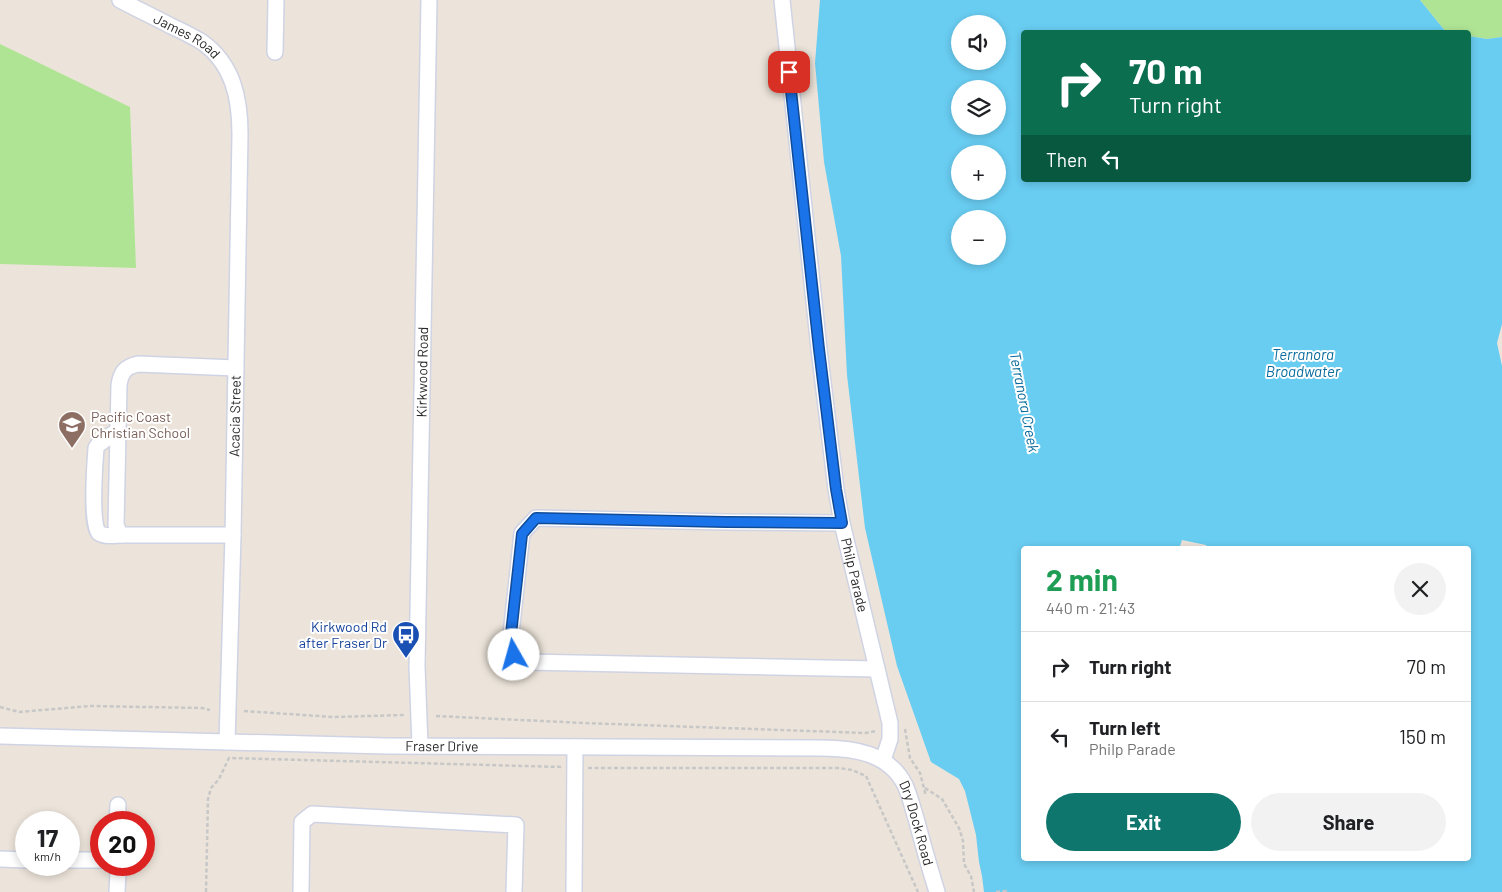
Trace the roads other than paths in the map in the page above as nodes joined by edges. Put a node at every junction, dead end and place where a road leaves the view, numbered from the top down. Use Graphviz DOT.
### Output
graph roads {
  1 [pos="120,0"];
  2 [pos="276,0"];
  3 [pos="429,0"];
  4 [pos="782,0"];
  5 [pos="276,52"];
  6 [pos="236,91"];
  7 [pos="236,368"];
  8 [pos="118,430"];
  9 [pos="842,523"];
  10 [pos="122,535"];
  11 [pos="233,536"];
  12 [pos="877,670"];
  13 [pos="0,736"];
  14 [pos="227,742"];
  15 [pos="420,746"];
  16 [pos="575,747"];
  17 [pos="883,760"];
  18 [pos="118,805"];
  19 [pos="118,811"];
  20 [pos="0,859"];
  21 [pos="15,860"];
  22 [pos="118,876"];
  23 [pos="117,892"];
  24 [pos="301,892"];
  25 [pos="514,892"];
  26 [pos="574,892"];
  27 [pos="938,892"];
  1 -- 6 [label="street, James Road"];
  2 -- 5 [label="street"];
  3 -- 15 [label="street, Kirkwood Road"];
  4 -- 9 [label="street, Philp Parade"];
  6 -- 7 [label="street, Acacia Street"];
  7 -- 8 [label="street"];
  7 -- 11 [label="street, Acacia Street"];
  8 -- 10 [label="street"];
  8 -- 10 [label="street"];
  9 -- 12 [label="street, Philp Parade"];
  9 -- 12 [label="street"];
  10 -- 11 [label="street"];
  11 -- 14 [label="street, Acacia Street"];
  12 -- 17 [label="street, Philp Parade"];
  13 -- 14 [label="street, Fraser Drive"];
  14 -- 15 [label="street, Fraser Drive"];
  15 -- 16 [label="street, Fraser Drive"];
  16 -- 17 [label="street, Fraser Drive"];
  16 -- 26 [label="street"];
  17 -- 27 [label="street, Dry Dock Road"];
  18 -- 19 [label="street"];
  20 -- 21 [label="street"];
  22 -- 23 [label="street"];
  24 -- 25 [label="street"];
}
